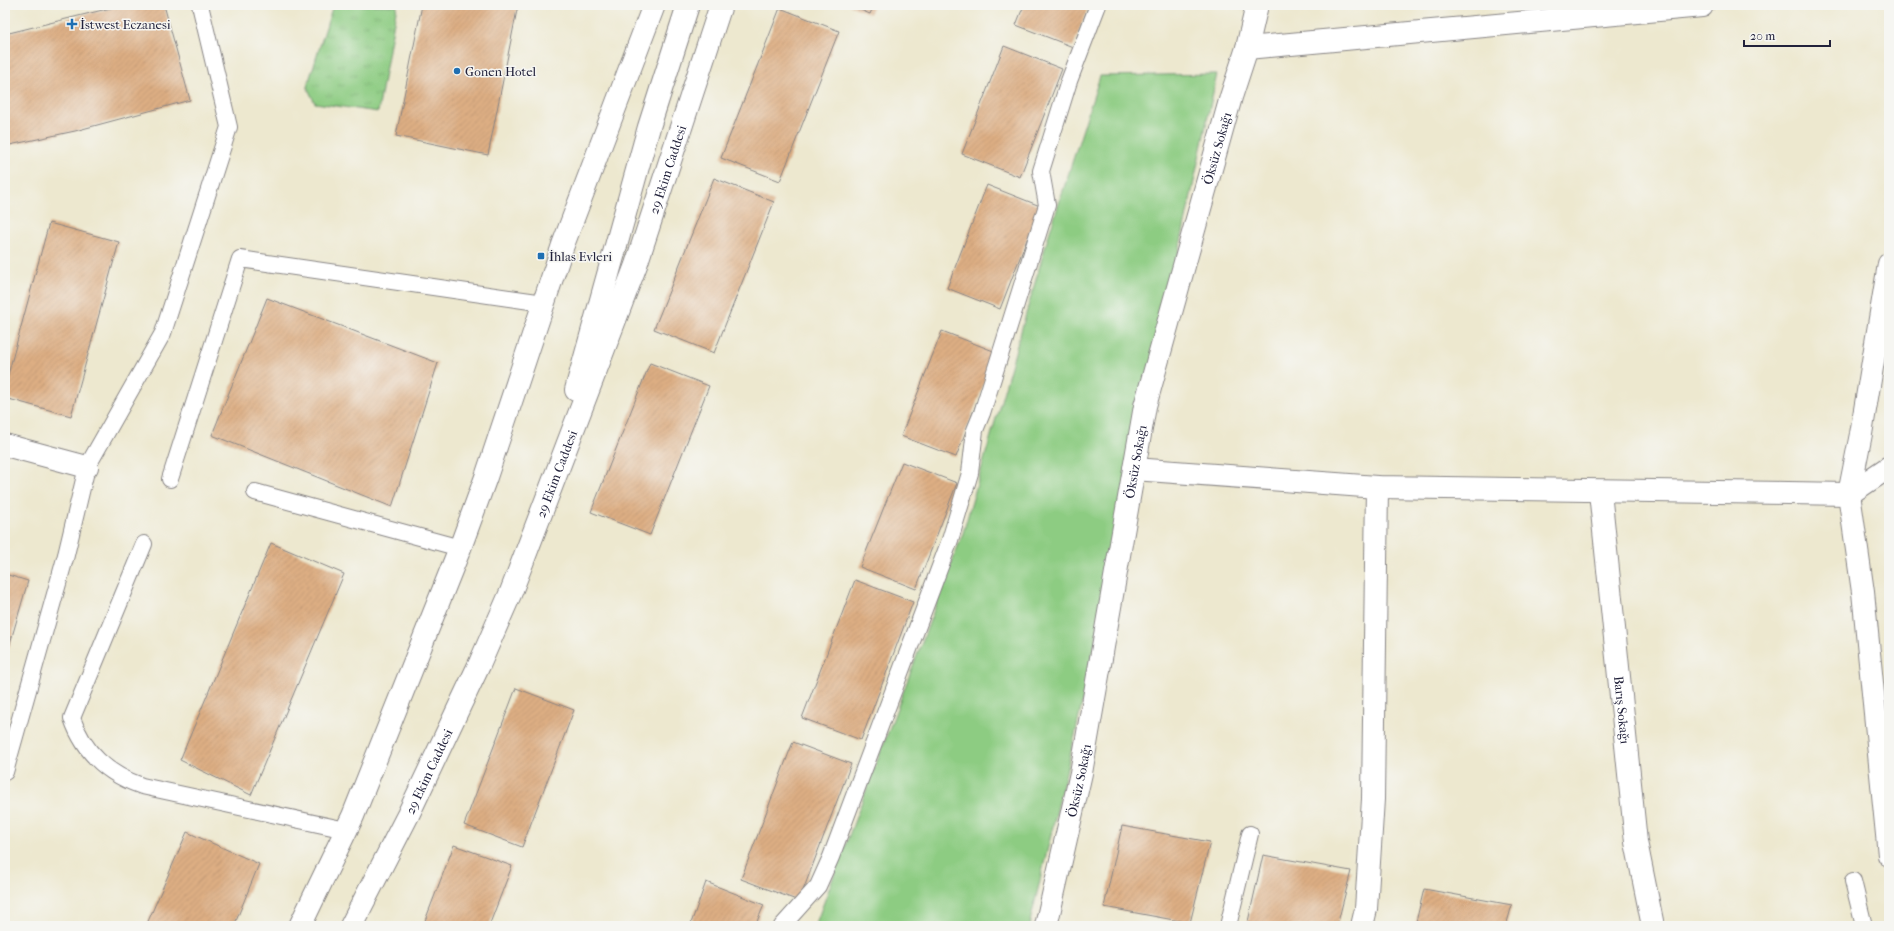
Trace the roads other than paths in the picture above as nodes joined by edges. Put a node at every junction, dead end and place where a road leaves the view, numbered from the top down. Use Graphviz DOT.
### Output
graph roads {
  1 [pos="200,5"];
  2 [pos="654,5"];
  3 [pos="688,5"];
  4 [pos="721,5"];
  5 [pos="1098,5"];
  6 [pos="1257,5"];
  7 [pos="1702,6"];
  8 [pos="1247,48"];
  9 [pos="1889,264"];
  10 [pos="544,303"];
  11 [pos="5,445"];
  12 [pos="87,467"];
  13 [pos="1889,467"];
  14 [pos="1134,470"];
  15 [pos="555,476"];
  16 [pos="170,478"];
  17 [pos="1377,487"];
  18 [pos="255,492"];
  19 [pos="1600,492"];
  20 [pos="1849,494"];
  21 [pos="144,544"];
  22 [pos="460,548"];
  23 [pos="5,772"];
  24 [pos="1885,775"];
  25 [pos="346,830"];
  26 [pos="1250,834"];
  27 [pos="1889,855"];
  28 [pos="1853,881"];
  29 [pos="300,926"];
  30 [pos="351,926"];
  31 [pos="782,926"];
  32 [pos="1046,926"];
  33 [pos="1228,926"];
  34 [pos="1362,926"];
  35 [pos="1653,926"];
  36 [pos="1864,926"];
  1 -- 12 [label="lane"];
  2 -- 10 [label="street"];
  3 -- 15 [label="street"];
  4 -- 15 [label="street, 29 Ekim Caddesi"];
  5 -- 31 [label="lane"];
  6 -- 8 [label="street, Öksüz Sokağı"];
  7 -- 8 [label="street"];
  8 -- 14 [label="street, Öksüz Sokağı"];
  9 -- 20 [label="street"];
  10 -- 16 [label="lane"];
  10 -- 22 [label="street"];
  11 -- 12 [label="street"];
  12 -- 23 [label="lane"];
  13 -- 20 [label="street"];
  14 -- 17 [label="street"];
  14 -- 32 [label="street, Öksüz Sokağı"];
  15 -- 30 [label="street, 29 Ekim Caddesi"];
  17 -- 19 [label="street"];
  17 -- 34 [label="street"];
  18 -- 22 [label="lane"];
  19 -- 20 [label="street"];
  19 -- 35 [label="street, Barış Sokağı"];
  20 -- 24 [label="street"];
  21 -- 25 [label="lane"];
  22 -- 25 [label="street"];
  24 -- 27 [label="street"];
  25 -- 29 [label="street"];
  26 -- 33 [label="lane"];
  28 -- 36 [label="lane"];
}
